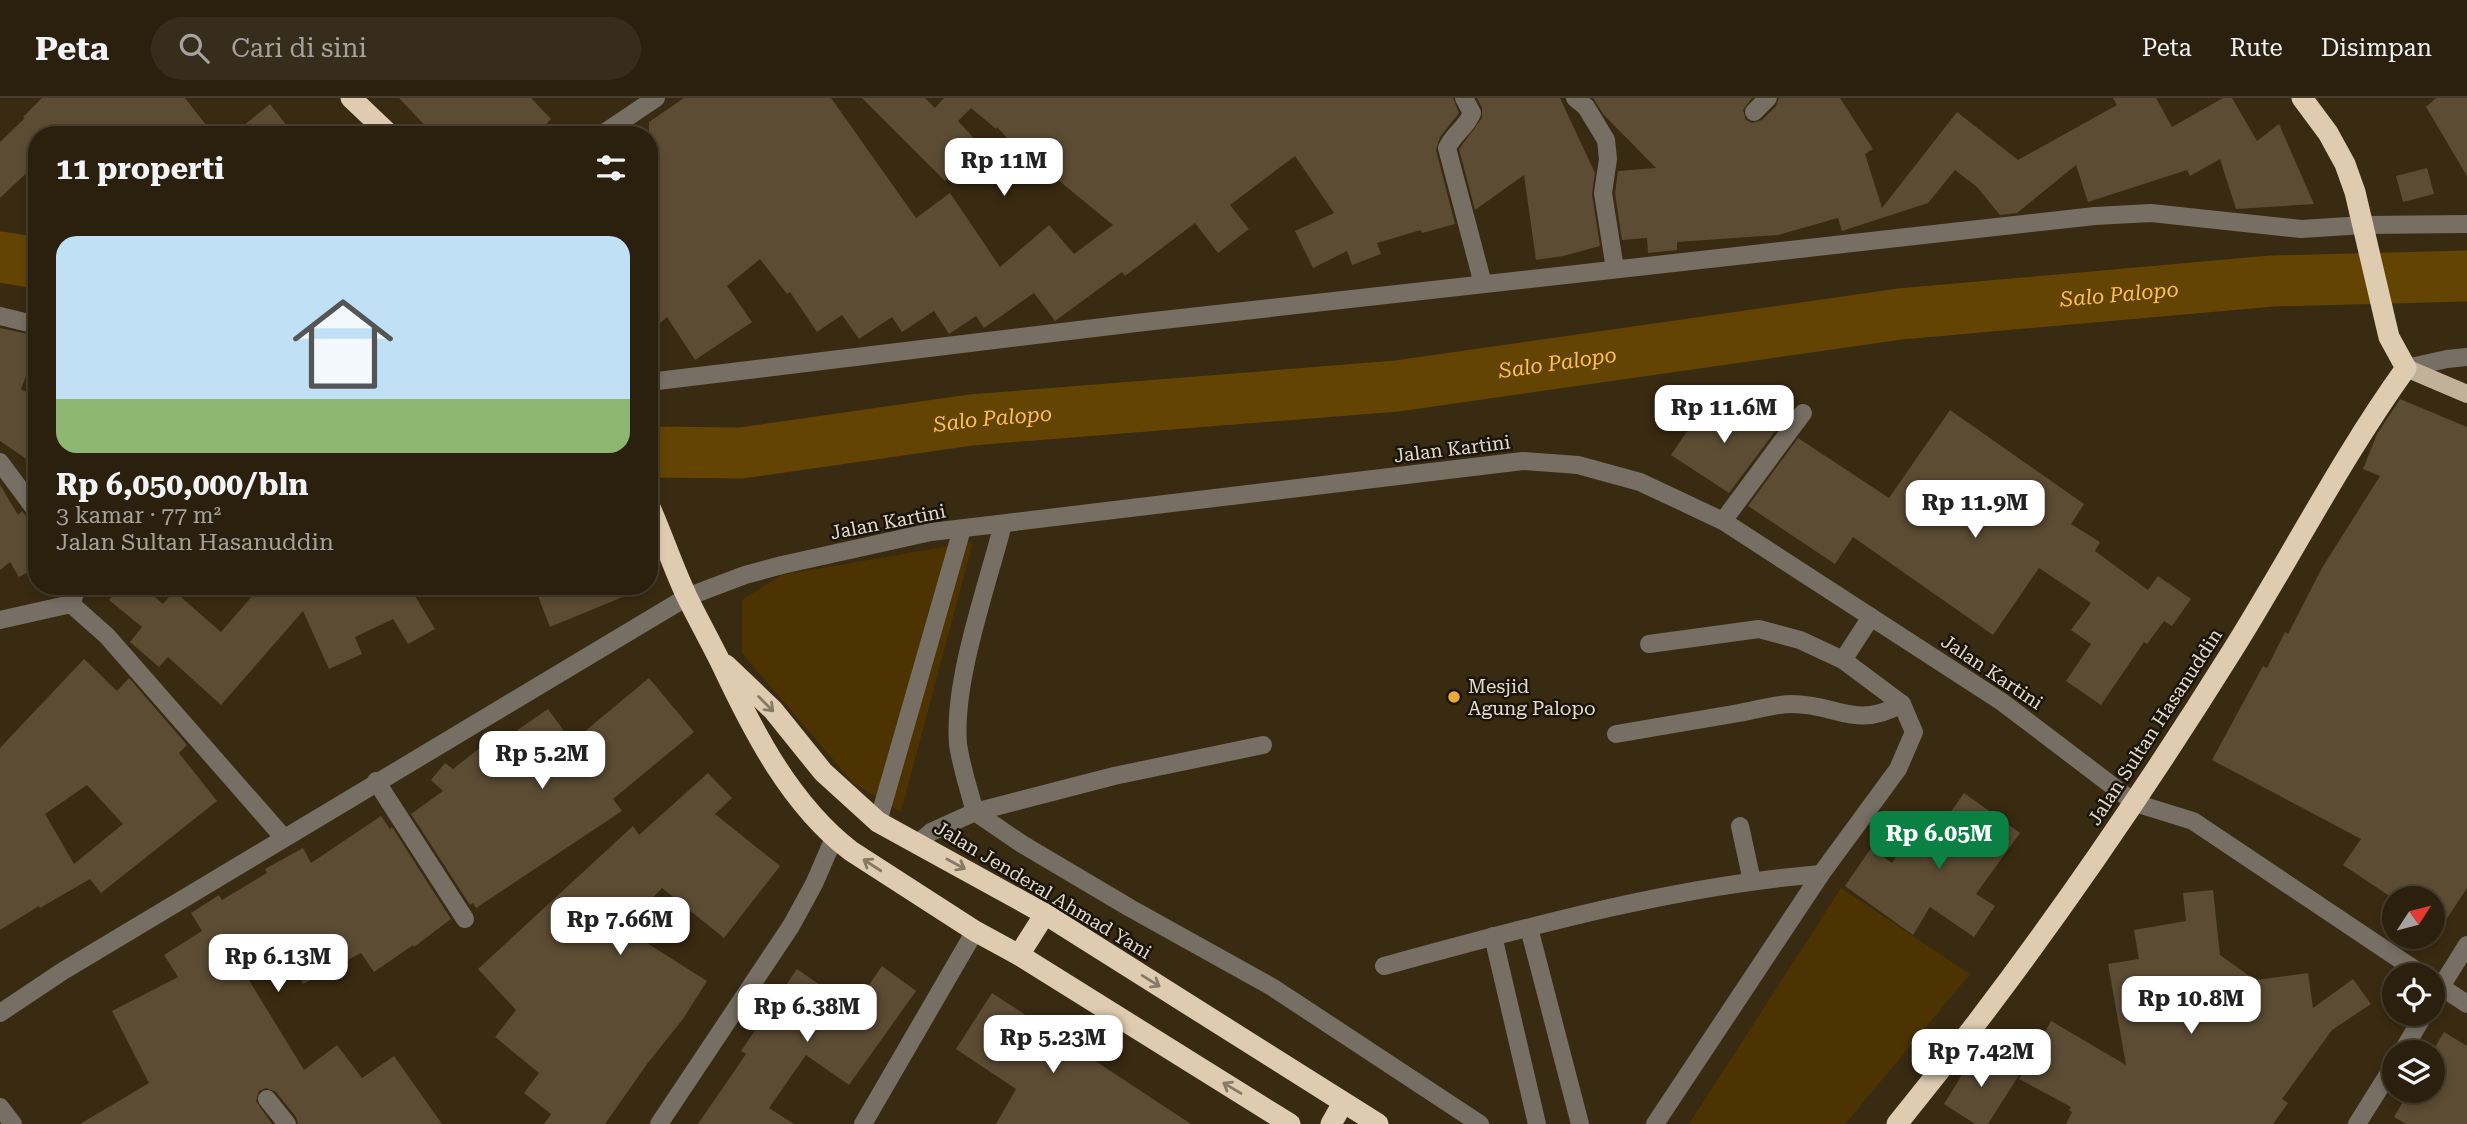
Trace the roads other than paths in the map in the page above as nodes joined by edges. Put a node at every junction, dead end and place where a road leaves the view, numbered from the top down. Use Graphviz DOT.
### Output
graph roads {
  1 [pos="351,98"];
  2 [pos="656,98"];
  3 [pos="1464,98"];
  4 [pos="1575,98"];
  5 [pos="1768,98"];
  6 [pos="2302,98"];
  7 [pos="1754,112"];
  8 [pos="381,126"];
  9 [pos="614,126"];
  10 [pos="2467,224"];
  11 [pos="2365,232"];
  12 [pos="1615,269"];
  13 [pos="1483,284"];
  14 [pos="0,316"];
  15 [pos="28,323"];
  16 [pos="2467,357"];
  17 [pos="2406,368"];
  18 [pos="658,381"];
  19 [pos="2467,394"];
  20 [pos="1804,414"];
  21 [pos="0,463"];
  22 [pos="28,500"];
  23 [pos="1723,521"];
  24 [pos="1003,524"];
  25 [pos="658,525"];
  26 [pos="962,529"];
  27 [pos="74,595"];
  28 [pos="687,597"];
  29 [pos="71,604"];
  30 [pos="1871,617"];
  31 [pos="0,620"];
  32 [pos="1649,644"];
  33 [pos="717,656"];
  34 [pos="1843,660"];
  35 [pos="1902,704"];
  36 [pos="1616,734"];
  37 [pos="1263,745"];
  38 [pos="376,781"];
  39 [pos="2135,803"];
  40 [pos="975,812"];
  41 [pos="878,822"];
  42 [pos="1740,826"];
  43 [pos="284,838"];
  44 [pos="834,838"];
  45 [pos="918,843"];
  46 [pos="1821,874"];
  47 [pos="1752,881"];
  48 [pos="1045,914"];
  49 [pos="465,919"];
  50 [pos="1529,928"];
  51 [pos="975,931"];
  52 [pos="1493,936"];
  53 [pos="2467,945"];
  54 [pos="1018,955"];
  55 [pos="2405,963"];
  56 [pos="1384,966"];
  57 [pos="2445,976"];
  58 [pos="2445,994"];
  59 [pos="2467,1004"];
  60 [pos="0,1013"];
  61 [pos="2382,1084"];
  62 [pos="267,1099"];
  63 [pos="1343,1103"];
  64 [pos="0,1107"];
  65 [pos="867,1123"];
  66 [pos="13,1124"];
  67 [pos="286,1124"];
  68 [pos="659,1124"];
  69 [pos="1290,1124"];
  70 [pos="1331,1124"];
  71 [pos="1378,1124"];
  72 [pos="1480,1124"];
  73 [pos="1537,1124"];
  74 [pos="1580,1124"];
  75 [pos="1655,1124"];
  76 [pos="1897,1124"];
  77 [pos="2357,1124"];
  1 -- 8 [label="highway"];
  2 -- 9 [label="street"];
  3 -- 13 [label="street"];
  4 -- 12 [label="street"];
  5 -- 7 [label="street"];
  6 -- 11 [label="highway"];
  10 -- 11 [label="street"];
  11 -- 12 [label="street"];
  11 -- 17 [label="highway"];
  12 -- 13 [label="street"];
  13 -- 18 [label="street"];
  14 -- 15 [label="street"];
  16 -- 17 [label="street"];
  17 -- 19 [label="main road"];
  17 -- 39 [label="highway, Jalan Sultan Hasanuddin"];
  20 -- 23 [label="street"];
  21 -- 22 [label="street"];
  23 -- 24 [label="street, Jalan Kartini"];
  23 -- 30 [label="street, Jalan Kartini"];
  24 -- 26 [label="street, Jalan Kartini"];
  24 -- 40 [label="street"];
  25 -- 28 [label="highway, Jalan Jenderal Ahmad Yani"];
  26 -- 28 [label="street, Jalan Kartini"];
  26 -- 41 [label="street"];
  27 -- 29 [label="street"];
  28 -- 33 [label="highway, Jalan Jenderal Ahmad Yani"];
  28 -- 38 [label="street, Jalan Kartini"];
  29 -- 31 [label="street"];
  29 -- 43 [label="street"];
  30 -- 34 [label="street"];
  30 -- 39 [label="street, Jalan Kartini"];
  32 -- 34 [label="street"];
  33 -- 41 [label="highway, Jalan Jenderal Ahmad Yani, one-way"];
  33 -- 44 [label="highway, Jalan Jenderal Ahmad Yani"];
  34 -- 35 [label="street"];
  35 -- 36 [label="street"];
  35 -- 46 [label="street"];
  37 -- 40 [label="street"];
  38 -- 43 [label="street, Jalan Kartini"];
  38 -- 49 [label="street"];
  39 -- 55 [label="street, Jalan Kartini"];
  39 -- 76 [label="highway, Jalan Sultan Hasanuddin"];
  40 -- 45 [label="street"];
  40 -- 72 [label="street"];
  41 -- 45 [label="highway, Jalan Jenderal Ahmad Yani"];
  42 -- 47 [label="street"];
  43 -- 60 [label="street, Jalan Kartini"];
  51 -- 44 [label="highway, Jalan Jenderal Ahmad Yani, one-way"];
  44 -- 68 [label="street"];
  45 -- 48 [label="highway, Jalan Jenderal Ahmad Yani, one-way"];
  46 -- 47 [label="street"];
  46 -- 75 [label="street"];
  47 -- 50 [label="street"];
  48 -- 54 [label="highway"];
  48 -- 63 [label="highway, Jalan Jenderal Ahmad Yani, one-way"];
  50 -- 52 [label="street"];
  50 -- 74 [label="street"];
  51 -- 54 [label="highway, Jalan Jenderal Ahmad Yani"];
  51 -- 65 [label="street"];
  52 -- 56 [label="street"];
  52 -- 73 [label="street"];
  53 -- 57 [label="street"];
  69 -- 54 [label="highway, Jalan Jenderal Ahmad Yani, one-way"];
  58 -- 59 [label="street"];
  61 -- 77 [label="street"];
  62 -- 67 [label="street"];
  63 -- 70 [label="highway"];
  63 -- 71 [label="highway, Jalan Jenderal Ahmad Yani"];
  64 -- 66 [label="street"];
}
